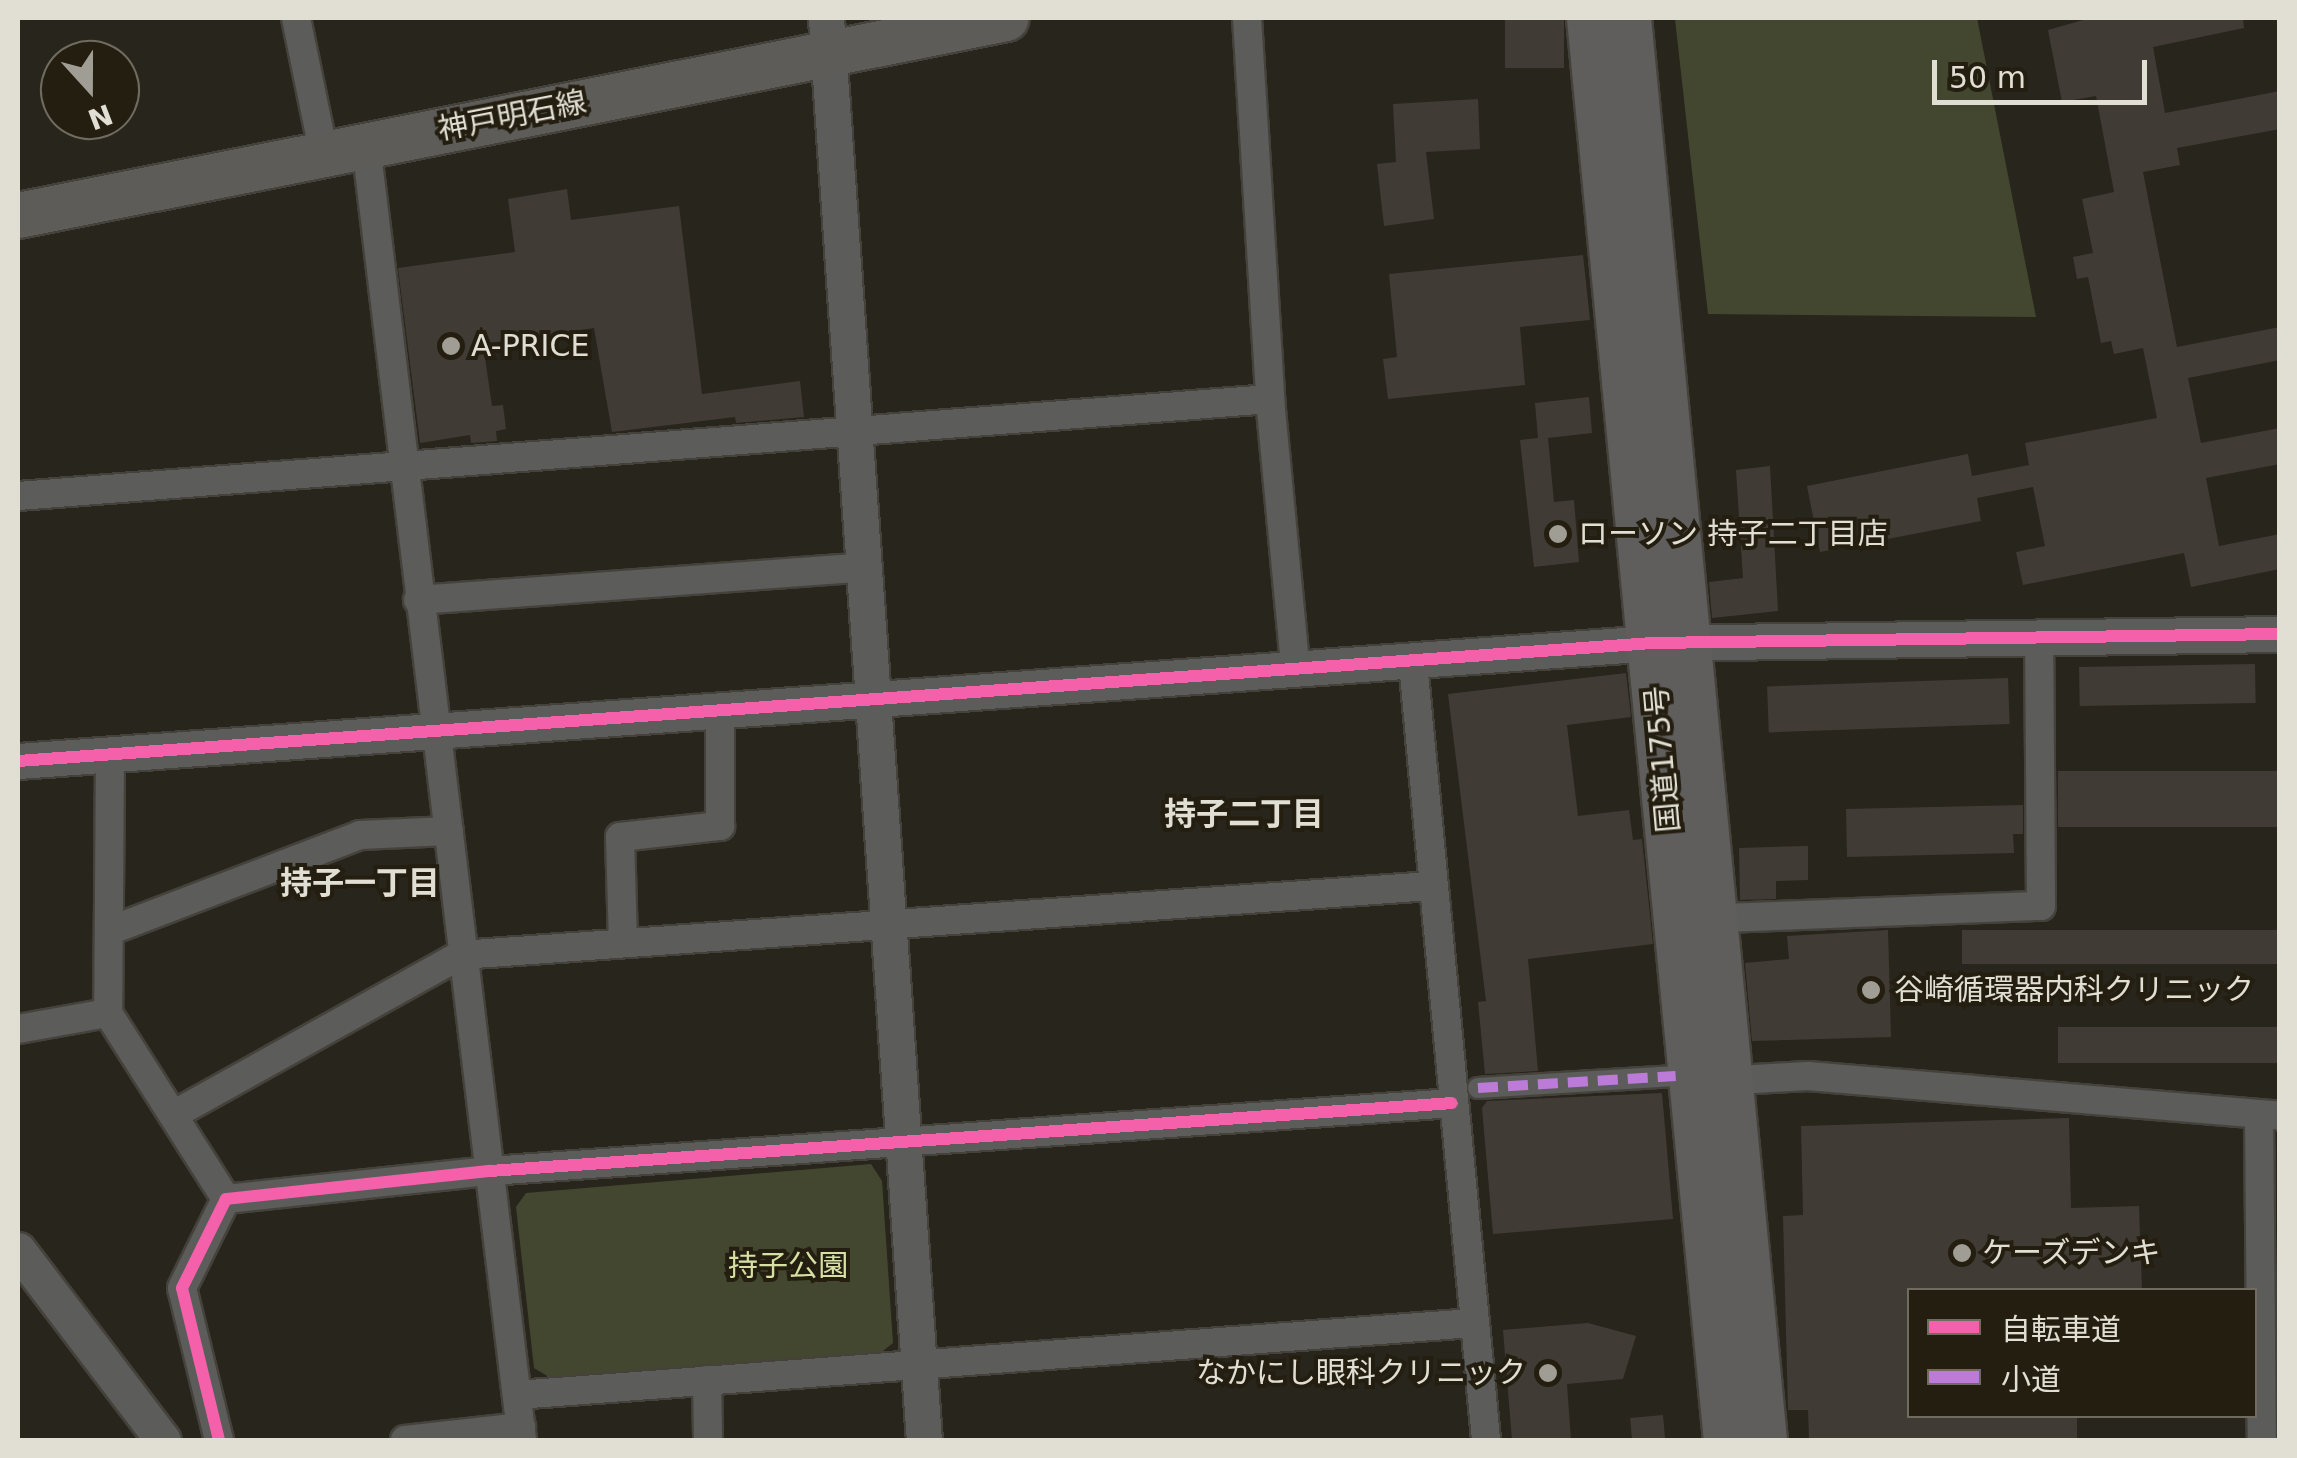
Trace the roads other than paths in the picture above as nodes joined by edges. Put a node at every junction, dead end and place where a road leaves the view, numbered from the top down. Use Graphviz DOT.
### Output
graph roads {
  1 [pos="296,18"];
  2 [pos="1006,18"];
  3 [pos="1248,18"];
  4 [pos="1592,18"];
  5 [pos="1627,18"];
  6 [pos="827,35"];
  7 [pos="345,149"];
  8 [pos="18,215"];
  9 [pos="1270,399"];
  10 [pos="854,428"];
  11 [pos="402,471"];
  12 [pos="18,496"];
  13 [pos="865,567"];
  14 [pos="418,600"];
  15 [pos="2280,634"];
  16 [pos="2039,639"];
  17 [pos="1669,645"];
  18 [pos="1413,663"];
  19 [pos="1295,665"];
  20 [pos="876,703"];
  21 [pos="720,714"];
  22 [pos="440,732"];
  23 [pos="110,755"];
  24 [pos="18,762"];
  25 [pos="450,830"];
  26 [pos="1431,886"];
  27 [pos="1695,919"];
  28 [pos="884,925"];
  29 [pos="108,931"];
  30 [pos="623,943"];
  31 [pos="462,954"];
  32 [pos="108,1013"];
  33 [pos="18,1029"];
  34 [pos="1700,1079"];
  35 [pos="1478,1088"];
  36 [pos="1452,1103"];
  37 [pos="173,1116"];
  38 [pos="2269,1116"];
  39 [pos="905,1142"];
  40 [pos="490,1171"];
  41 [pos="226,1198"];
  42 [pos="18,1250"];
  43 [pos="1472,1323"];
  44 [pos="919,1363"];
  45 [pos="2270,1367"];
  46 [pos="707,1380"];
  47 [pos="517,1395"];
  48 [pos="522,1434"];
  49 [pos="163,1440"];
  50 [pos="218,1440"];
  51 [pos="405,1440"];
  52 [pos="708,1440"];
  53 [pos="924,1440"];
  54 [pos="1486,1440"];
  55 [pos="1728,1440"];
  56 [pos="1763,1440"];
  57 [pos="2262,1440"];
  1 -- 7 [label="street"];
  2 -- 6 [label="main road, 神戸明石線"];
  3 -- 9 [label="street"];
  4 -- 17 [label="highway, 国道175号"];
  5 -- 17 [label="highway, 国道175号"];
  6 -- 7 [label="main road, 神戸明石線"];
  6 -- 10 [label="street"];
  7 -- 8 [label="main road, 神戸明石線"];
  7 -- 11 [label="street"];
  9 -- 10 [label="street"];
  9 -- 19 [label="street"];
  10 -- 11 [label="street"];
  10 -- 13 [label="street"];
  11 -- 12 [label="street"];
  11 -- 14 [label="street"];
  13 -- 14 [label="street"];
  13 -- 20 [label="street"];
  14 -- 22 [label="street"];
  15 -- 16 [label="street"];
  16 -- 17 [label="street"];
  16 -- 27 [label="street"];
  17 -- 18 [label="street"];
  17 -- 27 [label="highway, 国道175号"];
  18 -- 19 [label="street"];
  18 -- 26 [label="street"];
  19 -- 20 [label="street"];
  20 -- 21 [label="street"];
  20 -- 28 [label="street"];
  21 -- 22 [label="street"];
  21 -- 30 [label="street"];
  22 -- 23 [label="street"];
  22 -- 25 [label="street"];
  23 -- 24 [label="street"];
  23 -- 29 [label="street"];
  25 -- 29 [label="street"];
  25 -- 31 [label="street"];
  26 -- 28 [label="street"];
  26 -- 36 [label="street"];
  27 -- 34 [label="highway, 国道175号"];
  28 -- 30 [label="street"];
  28 -- 39 [label="street"];
  29 -- 32 [label="street"];
  30 -- 31 [label="street"];
  31 -- 37 [label="street"];
  31 -- 40 [label="street"];
  32 -- 33 [label="street"];
  32 -- 37 [label="street"];
  34 -- 35 [label="street"];
  34 -- 38 [label="street"];
  34 -- 55 [label="highway, 国道175号"];
  34 -- 56 [label="highway, 国道175号"];
  36 -- 39 [label="street"];
  36 -- 43 [label="street"];
  37 -- 41 [label="street"];
  38 -- 45 [label="street"];
  39 -- 40 [label="street"];
  39 -- 44 [label="street"];
  40 -- 41 [label="street"];
  40 -- 47 [label="street"];
  41 -- 50 [label="street"];
  42 -- 49 [label="street"];
  43 -- 44 [label="street"];
  43 -- 54 [label="street"];
  44 -- 46 [label="street"];
  44 -- 53 [label="street"];
  45 -- 57 [label="street"];
  46 -- 47 [label="street"];
  46 -- 52 [label="street"];
  47 -- 48 [label="street"];
  48 -- 51 [label="street"];
}
